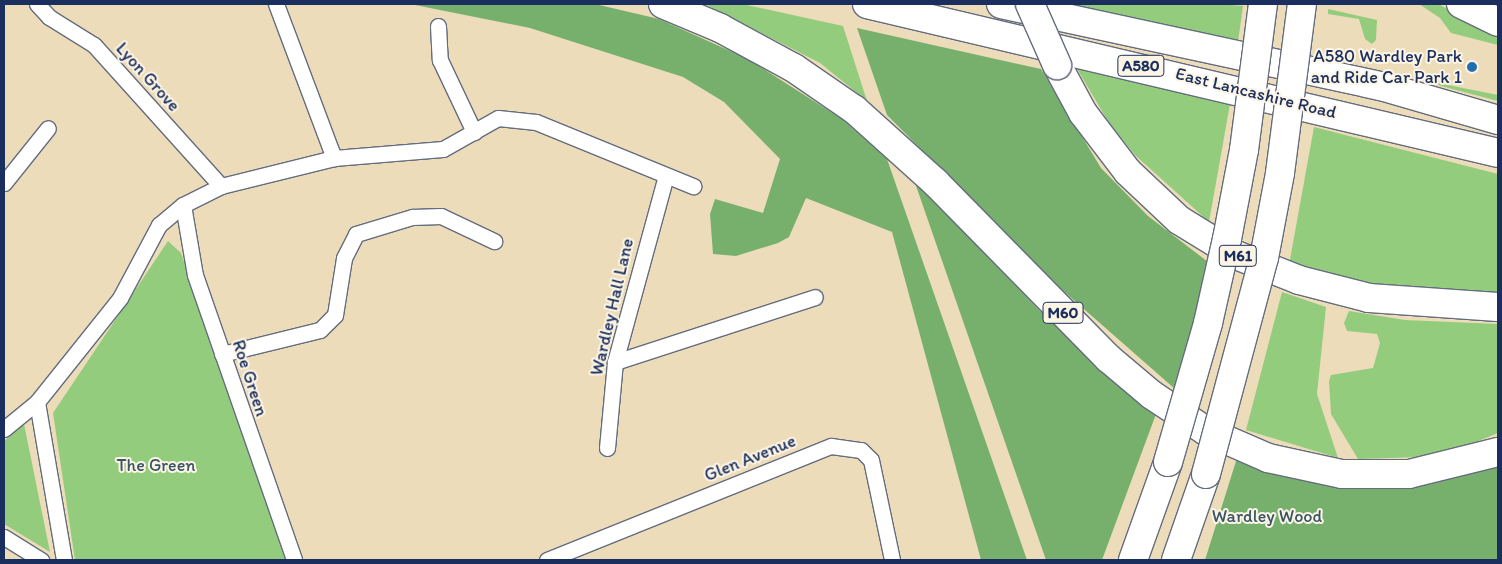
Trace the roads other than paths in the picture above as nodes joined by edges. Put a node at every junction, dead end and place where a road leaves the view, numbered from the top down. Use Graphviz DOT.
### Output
graph roads {
  1 [pos="37,4"];
  2 [pos="276,4"];
  3 [pos="867,4"];
  4 [pos="1001,4"];
  5 [pos="1030,4"];
  6 [pos="1263,4"];
  7 [pos="1302,4"];
  8 [pos="1461,4"];
  9 [pos="673,8"];
  10 [pos="1498,22"];
  11 [pos="438,26"];
  12 [pos="1498,120"];
  13 [pos="48,128"];
  14 [pos="474,132"];
  15 [pos="1498,153"];
  16 [pos="334,158"];
  17 [pos="666,176"];
  18 [pos="5,177"];
  19 [pos="221,186"];
  20 [pos="693,186"];
  21 [pos="183,205"];
  22 [pos="494,241"];
  23 [pos="815,297"];
  24 [pos="1498,307"];
  25 [pos="222,354"];
  26 [pos="615,362"];
  27 [pos="37,402"];
  28 [pos="4,429"];
  29 [pos="607,448"];
  30 [pos="1498,452"];
  31 [pos="4,537"];
  32 [pos="41,560"];
  33 [pos="64,560"];
  34 [pos="294,560"];
  35 [pos="547,560"];
  36 [pos="892,560"];
  37 [pos="1133,560"];
  38 [pos="1176,560"];
  1 -- 19 [label="street, Lyon Grove"];
  2 -- 16 [label="street"];
  3 -- 15 [label="highway, East Lancashire Road / A580"];
  4 -- 12 [label="highway, East Lancashire Road / A580"];
  5 -- 24 [label="highway, M61, bridge"];
  6 -- 37 [label="highway, bridge"];
  7 -- 38 [label="highway, bridge"];
  8 -- 10 [label="highway"];
  9 -- 30 [label="highway, M60"];
  11 -- 14 [label="street"];
  13 -- 18 [label="street"];
  14 -- 16 [label="street"];
  14 -- 17 [label="street"];
  16 -- 19 [label="street"];
  17 -- 20 [label="street"];
  17 -- 26 [label="street, Wardley Hall Lane"];
  19 -- 21 [label="street"];
  21 -- 25 [label="street, Roe Green"];
  21 -- 27 [label="street"];
  22 -- 25 [label="street"];
  23 -- 26 [label="street"];
  25 -- 34 [label="street, Roe Green"];
  26 -- 29 [label="street, Wardley Hall Lane"];
  27 -- 28 [label="street"];
  27 -- 33 [label="street"];
  31 -- 32 [label="street"];
  35 -- 36 [label="street, Glen Avenue"];
}
